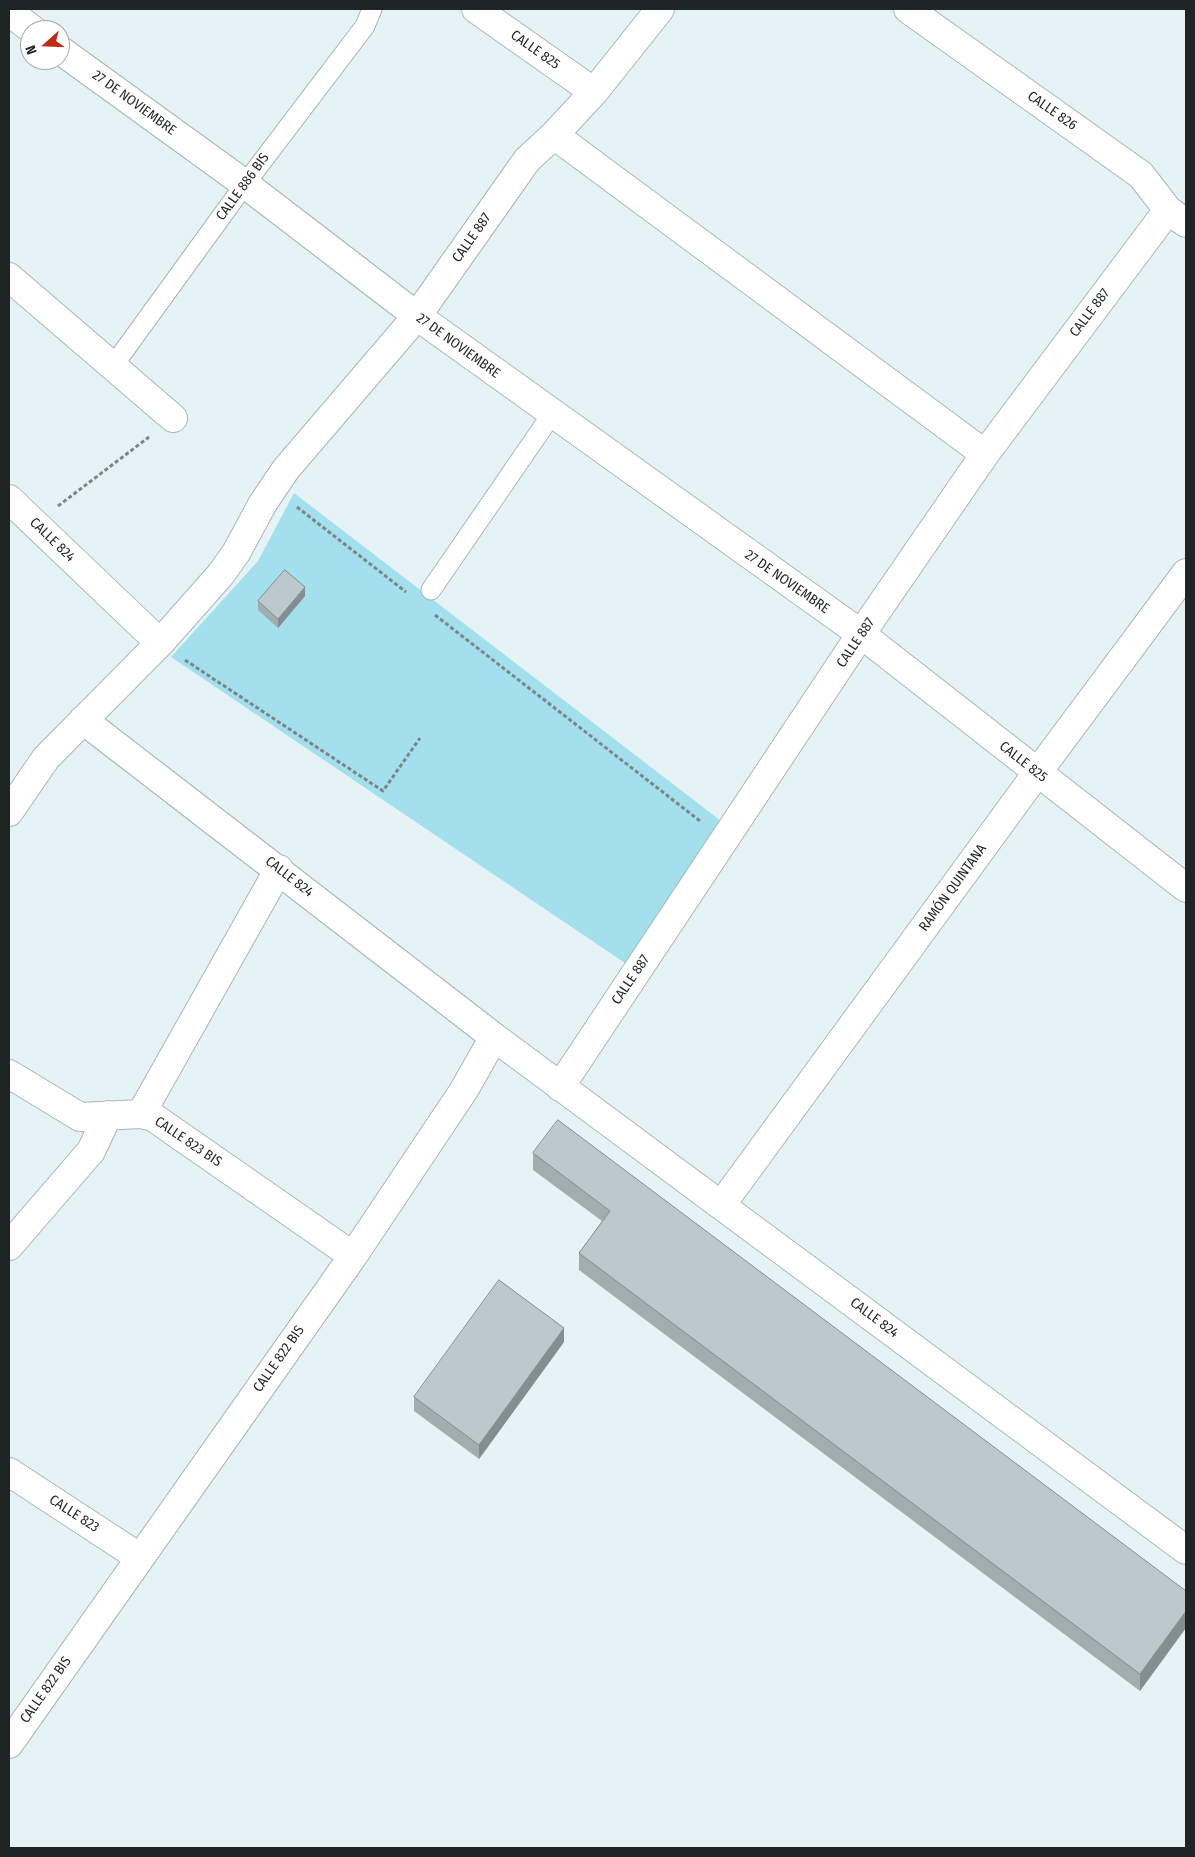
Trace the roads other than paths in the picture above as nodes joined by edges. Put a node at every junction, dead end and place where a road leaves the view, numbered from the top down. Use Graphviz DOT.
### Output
graph roads {
  1 [pos="372,9"];
  2 [pos="476,9"];
  3 [pos="660,9"];
  4 [pos="908,9"];
  5 [pos="9,12"];
  6 [pos="20,20"];
  7 [pos="70,57"];
  8 [pos="594,92"];
  9 [pos="554,135"];
  10 [pos="245,184"];
  11 [pos="1177,216"];
  12 [pos="9,277"];
  13 [pos="417,316"];
  14 [pos="114,366"];
  15 [pos="552,414"];
  16 [pos="173,418"];
  17 [pos="985,454"];
  18 [pos="9,499"];
  19 [pos="1186,573"];
  20 [pos="431,590"];
  21 [pos="861,634"];
  22 [pos="160,643"];
  23 [pos="83,720"];
  24 [pos="1037,773"];
  25 [pos="9,812"];
  26 [pos="279,869"];
  27 [pos="1186,888"];
  28 [pos="494,1037"];
  29 [pos="9,1074"];
  30 [pos="560,1087"];
  31 [pos="140,1114"];
  32 [pos="108,1115"];
  33 [pos="722,1204"];
  34 [pos="9,1246"];
  35 [pos="353,1256"];
  36 [pos="9,1472"];
  37 [pos="1186,1550"];
  38 [pos="139,1557"];
  39 [pos="9,1744"];
  1 -- 10 [label="lane, CALLE 886 BIS"];
  2 -- 8 [label="street, CALLE 825"];
  3 -- 8 [label="street, CALLE 887"];
  4 -- 11 [label="street, CALLE 826"];
  5 -- 6 [label="street"];
  7 -- 10 [label="street, 27 DE NOVIEMBRE"];
  8 -- 9 [label="street, CALLE 887"];
  9 -- 13 [label="street, CALLE 887"];
  9 -- 17 [label="street"];
  10 -- 13 [label="street, 27 DE NOVIEMBRE"];
  10 -- 14 [label="lane, CALLE 886 BIS"];
  11 -- 17 [label="street, CALLE 887"];
  12 -- 14 [label="street"];
  13 -- 15 [label="street, 27 DE NOVIEMBRE"];
  13 -- 22 [label="street, CALLE 887"];
  14 -- 16 [label="street"];
  15 -- 20 [label="lane"];
  15 -- 21 [label="street, 27 DE NOVIEMBRE"];
  17 -- 21 [label="street, CALLE 887"];
  18 -- 22 [label="street, CALLE 824"];
  19 -- 24 [label="street, RAMÓN QUINTANA"];
  21 -- 24 [label="street, CALLE 825"];
  21 -- 30 [label="street, CALLE 887"];
  22 -- 23 [label="street, CALLE 887"];
  23 -- 25 [label="street, CALLE 887"];
  23 -- 26 [label="street, CALLE 824"];
  24 -- 27 [label="street, CALLE 825"];
  24 -- 33 [label="street, RAMÓN QUINTANA"];
  26 -- 28 [label="street, CALLE 824"];
  26 -- 31 [label="street"];
  28 -- 30 [label="street"];
  28 -- 35 [label="street, CALLE 822 BIS"];
  29 -- 32 [label="street, CALLE 823 BIS"];
  30 -- 33 [label="street, CALLE 824"];
  31 -- 32 [label="street, CALLE 823 BIS"];
  31 -- 35 [label="street, CALLE 823 BIS"];
  32 -- 34 [label="street"];
  33 -- 37 [label="street, CALLE 824"];
  35 -- 38 [label="street, CALLE 822 BIS"];
  36 -- 38 [label="street, CALLE 823"];
  38 -- 39 [label="street, CALLE 822 BIS"];
}
